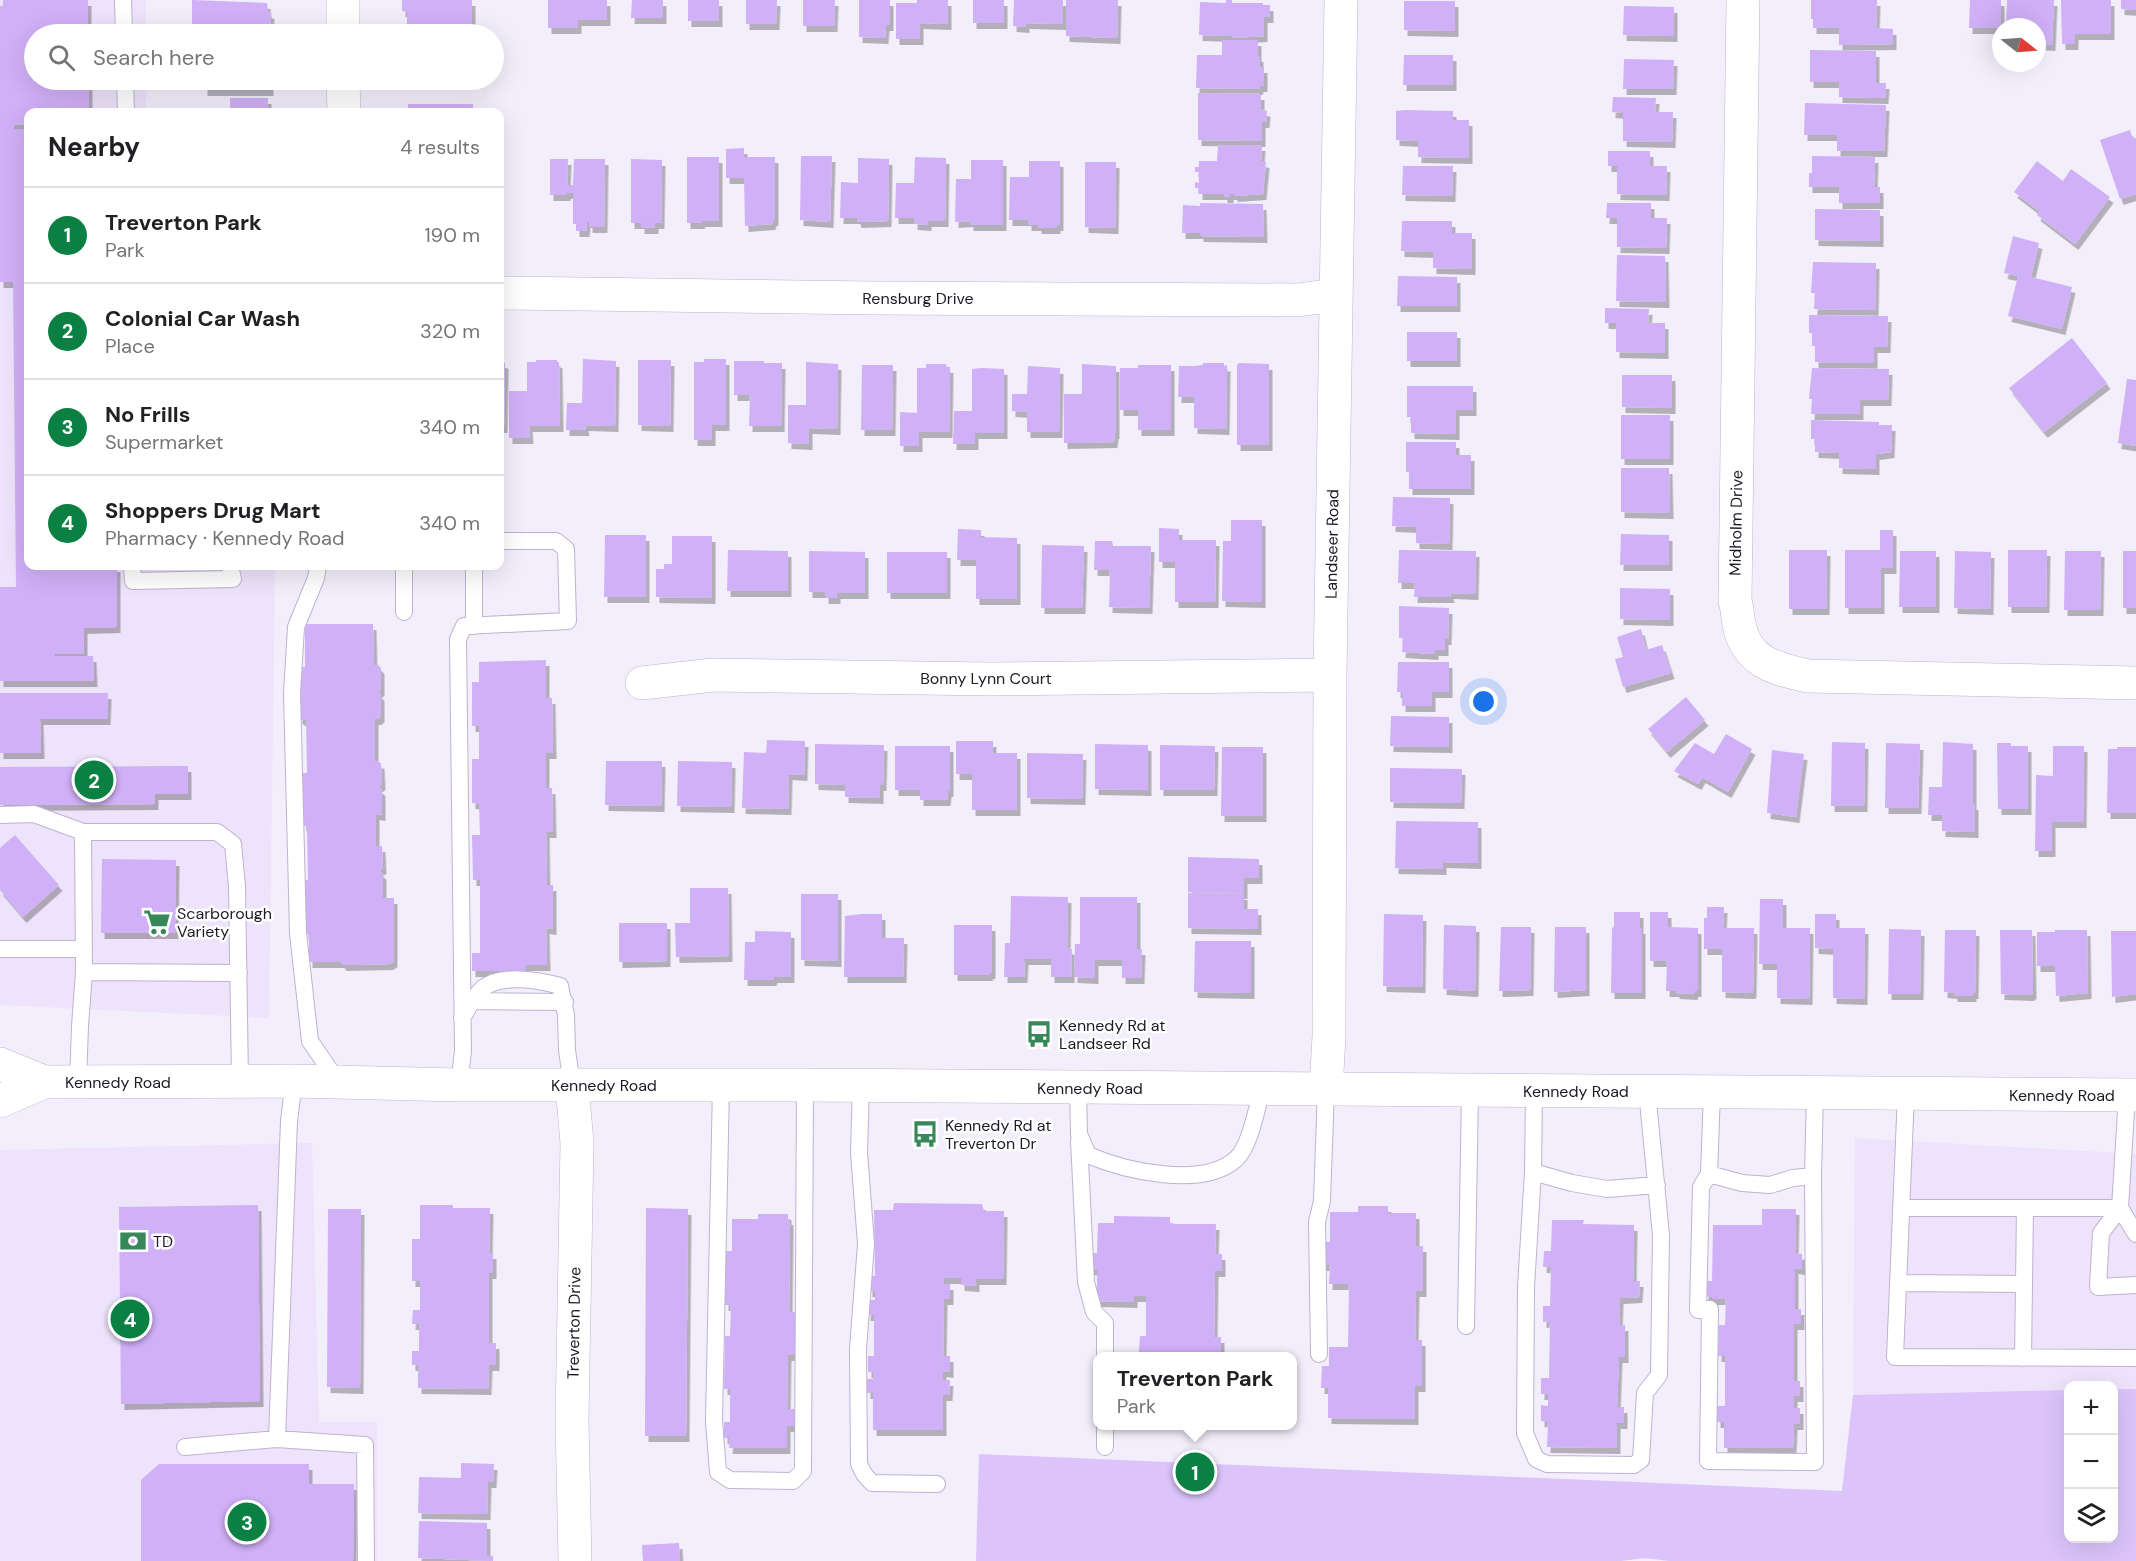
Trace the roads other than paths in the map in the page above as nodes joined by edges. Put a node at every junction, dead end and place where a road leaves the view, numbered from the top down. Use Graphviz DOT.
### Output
graph roads {
  1 [pos="123,0"];
  2 [pos="343,0"];
  3 [pos="1341,0"];
  4 [pos="1743,0"];
  5 [pos="124,24"];
  6 [pos="343,24"];
  7 [pos="125,90"];
  8 [pos="344,90"];
  9 [pos="126,108"];
  10 [pos="344,108"];
  11 [pos="504,293"];
  12 [pos="1335,295"];
  13 [pos="504,541"];
  14 [pos="132,570"];
  15 [pos="231,570"];
  16 [pos="317,570"];
  17 [pos="404,570"];
  18 [pos="474,570"];
  19 [pos="404,612"];
  20 [pos="474,626"];
  21 [pos="1330,675"];
  22 [pos="2136,683"];
  23 [pos="642,684"];
  24 [pos="0,815"];
  25 [pos="82,832"];
  26 [pos="0,949"];
  27 [pos="84,949"];
  28 [pos="84,972"];
  29 [pos="238,973"];
  30 [pos="462,1018"];
  31 [pos="0,1064"];
  32 [pos="240,1081"];
  33 [pos="44,1082"];
  34 [pos="78,1082"];
  35 [pos="294,1082"];
  36 [pos="338,1082"];
  37 [pos="459,1085"];
  38 [pos="572,1085"];
  39 [pos="805,1085"];
  40 [pos="721,1086"];
  41 [pos="861,1086"];
  42 [pos="1078,1088"];
  43 [pos="1262,1089"];
  44 [pos="1326,1089"];
  45 [pos="1470,1091"];
  46 [pos="1534,1091"];
  47 [pos="1647,1092"];
  48 [pos="1712,1092"];
  49 [pos="1815,1093"];
  50 [pos="1906,1093"];
  51 [pos="2131,1095"];
  52 [pos="0,1101"];
  53 [pos="1079,1134"];
  54 [pos="1533,1172"];
  55 [pos="1709,1174"];
  56 [pos="1813,1176"];
  57 [pos="1657,1185"];
  58 [pos="1901,1208"];
  59 [pos="2025,1208"];
  60 [pos="2120,1208"];
  61 [pos="2136,1234"];
  62 [pos="1898,1283"];
  63 [pos="2024,1284"];
  64 [pos="2136,1286"];
  65 [pos="1466,1326"];
  66 [pos="1105,1352"];
  67 [pos="1319,1354"];
  68 [pos="2023,1358"];
  69 [pos="2136,1358"];
  70 [pos="1105,1430"];
  71 [pos="277,1439"];
  72 [pos="185,1447"];
  73 [pos="1105,1447"];
  74 [pos="937,1484"];
  75 [pos="366,1561"];
  76 [pos="575,1561"];
  1 -- 5 [label="lane"];
  2 -- 6 [label="street"];
  3 -- 12 [label="street, Landseer Road"];
  4 -- 22 [label="street, Midholm Drive"];
  7 -- 9 [label="lane"];
  8 -- 10 [label="street"];
  11 -- 12 [label="street, Rensburg Drive"];
  12 -- 21 [label="street, Landseer Road"];
  13 -- 20 [label="lane"];
  14 -- 15 [label="lane"];
  16 -- 36 [label="lane"];
  17 -- 19 [label="lane"];
  18 -- 20 [label="lane"];
  20 -- 30 [label="lane"];
  21 -- 23 [label="street, Bonny Lynn Court"];
  21 -- 44 [label="street, Landseer Road"];
  24 -- 25 [label="lane"];
  25 -- 27 [label="lane"];
  25 -- 29 [label="lane"];
  26 -- 27 [label="lane"];
  27 -- 28 [label="lane"];
  28 -- 29 [label="lane"];
  28 -- 34 [label="lane"];
  29 -- 32 [label="lane"];
  30 -- 37 [label="lane"];
  30 -- 38 [label="lane"];
  31 -- 33 [label="street, Kennedy Road"];
  32 -- 34 [label="street, Kennedy Road"];
  32 -- 35 [label="street, Kennedy Road"];
  33 -- 34 [label="street, Kennedy Road"];
  33 -- 52 [label="street, Kennedy Road"];
  35 -- 36 [label="street, Kennedy Road"];
  35 -- 71 [label="lane"];
  36 -- 37 [label="street, Kennedy Road"];
  37 -- 38 [label="street, Kennedy Road"];
  38 -- 40 [label="street, Kennedy Road"];
  38 -- 76 [label="street, Treverton Drive"];
  39 -- 40 [label="street, Kennedy Road"];
  39 -- 40 [label="lane"];
  39 -- 41 [label="street, Kennedy Road"];
  41 -- 42 [label="street, Kennedy Road"];
  41 -- 74 [label="lane"];
  42 -- 43 [label="street, Kennedy Road"];
  42 -- 53 [label="lane"];
  43 -- 44 [label="street, Kennedy Road"];
  43 -- 53 [label="lane"];
  44 -- 45 [label="street, Kennedy Road"];
  44 -- 67 [label="lane"];
  45 -- 46 [label="street, Kennedy Road"];
  45 -- 65 [label="lane"];
  46 -- 47 [label="street, Kennedy Road"];
  46 -- 54 [label="lane"];
  47 -- 48 [label="street, Kennedy Road"];
  47 -- 57 [label="lane"];
  48 -- 49 [label="street, Kennedy Road"];
  48 -- 55 [label="lane"];
  49 -- 50 [label="street, Kennedy Road"];
  49 -- 56 [label="lane"];
  50 -- 51 [label="street, Kennedy Road"];
  50 -- 58 [label="lane"];
  51 -- 60 [label="lane"];
  53 -- 66 [label="lane"];
  54 -- 57 [label="lane"];
  54 -- 57 [label="lane"];
  55 -- 56 [label="lane"];
  55 -- 56 [label="lane"];
  58 -- 59 [label="lane"];
  58 -- 62 [label="lane"];
  59 -- 60 [label="lane"];
  59 -- 63 [label="lane"];
  60 -- 61 [label="lane"];
  60 -- 64 [label="lane"];
  62 -- 63 [label="lane"];
  62 -- 68 [label="lane"];
  63 -- 68 [label="lane"];
  68 -- 69 [label="lane"];
  70 -- 73 [label="lane"];
  71 -- 72 [label="lane"];
  71 -- 75 [label="lane"];
}
